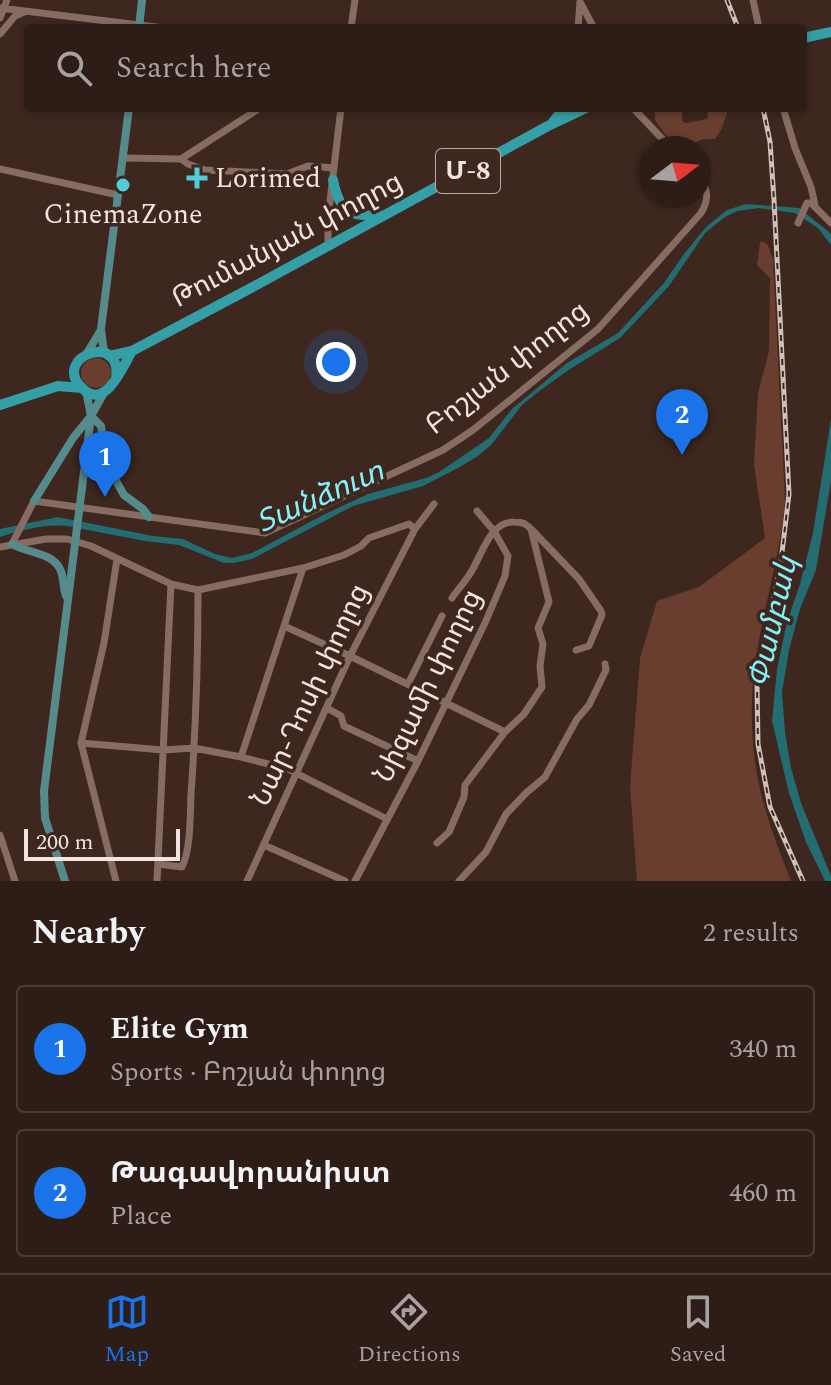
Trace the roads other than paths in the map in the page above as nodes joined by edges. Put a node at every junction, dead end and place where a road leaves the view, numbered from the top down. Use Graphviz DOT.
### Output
graph roads {
  1 [pos="142,0"];
  2 [pos="355,0"];
  3 [pos="753,0"];
  4 [pos="580,1"];
  5 [pos="4,5"];
  6 [pos="29,11"];
  7 [pos="0,18"];
  8 [pos="124,24"];
  9 [pos="139,24"];
  10 [pos="352,24"];
  11 [pos="578,24"];
  12 [pos="592,24"];
  13 [pos="758,24"];
  14 [pos="831,32"];
  15 [pos="0,34"];
  16 [pos="807,37"];
  17 [pos="129,112"];
  18 [pos="254,112"];
  19 [pos="341,112"];
  20 [pos="560,112"];
  21 [pos="578,112"];
  22 [pos="633,112"];
  23 [pos="784,112"];
  24 [pos="548,126"];
  25 [pos="658,136"];
  26 [pos="123,158"];
  27 [pos="181,159"];
  28 [pos="334,168"];
  29 [pos="0,169"];
  30 [pos="333,180"];
  31 [pos="118,195"];
  32 [pos="815,205"];
  33 [pos="703,208"];
  34 [pos="386,214"];
  35 [pos="798,223"];
  36 [pos="831,223"];
  37 [pos="328,246"];
  38 [pos="101,329"];
  39 [pos="132,351"];
  40 [pos="87,353"];
  41 [pos="107,354"];
  42 [pos="75,372"];
  43 [pos="116,379"];
  44 [pos="58,386"];
  45 [pos="84,390"];
  46 [pos="105,391"];
  47 [pos="0,405"];
  48 [pos="91,416"];
  49 [pos="34,501"];
  50 [pos="434,504"];
  51 [pos="477,511"];
  52 [pos="149,517"];
  53 [pos="415,529"];
  54 [pos="531,529"];
  55 [pos="494,531"];
  56 [pos="12,544"];
  57 [pos="0,547"];
  58 [pos="117,559"];
  59 [pos="303,568"];
  60 [pos="171,584"];
  61 [pos="198,590"];
  62 [pos="452,598"];
  63 [pos="67,601"];
  64 [pos="442,616"];
  65 [pos="284,626"];
  66 [pos="576,650"];
  67 [pos="350,656"];
  68 [pos="605,664"];
  69 [pos="408,684"];
  70 [pos="446,703"];
  71 [pos="327,708"];
  72 [pos="505,732"];
  73 [pos="81,743"];
  74 [pos="194,748"];
  75 [pos="163,750"];
  76 [pos="241,757"];
  77 [pos="418,761"];
  78 [pos="297,774"];
  79 [pos="387,819"];
  80 [pos="0,835"];
  81 [pos="437,843"];
  82 [pos="264,845"];
  83 [pos="158,864"];
  84 [pos="15,881"];
  85 [pos="65,881"];
  86 [pos="116,881"];
  87 [pos="157,881"];
  88 [pos="247,881"];
  89 [pos="345,881"];
  90 [pos="355,881"];
  91 [pos="459,881"];
  1 -- 9 [label="main road"];
  2 -- 10 [label="street"];
  3 -- 13 [label="street"];
  4 -- 11 [label="street"];
  4 -- 12 [label="street"];
  5 -- 6 [label="street"];
  5 -- 7 [label="street"];
  6 -- 8 [label="street"];
  6 -- 15 [label="street"];
  14 -- 16 [label="highway"];
  17 -- 26 [label="main road"];
  18 -- 27 [label="street"];
  19 -- 28 [label="street"];
  20 -- 24 [label="highway, Մ-8"];
  21 -- 24 [label="highway, Մ-8"];
  22 -- 25 [label="street"];
  23 -- 32 [label="street"];
  24 -- 34 [label="highway, Թումանյան փողոց / Մ-8"];
  26 -- 27 [label="street"];
  26 -- 31 [label="main road"];
  27 -- 28 [label="street"];
  28 -- 30 [label="street"];
  29 -- 31 [label="street"];
  30 -- 34 [label="highway"];
  30 -- 37 [label="street"];
  31 -- 38 [label="main road"];
  32 -- 35 [label="street"];
  32 -- 36 [label="street"];
  33 -- 52 [label="street, Բոշյան փողոց"];
  34 -- 37 [label="highway, Թումանյան փողոց / Մ-8"];
  37 -- 39 [label="highway, Թումանյան փողոց / Մ-8"];
  38 -- 40 [label="main road"];
  38 -- 41 [label="main road"];
  39 -- 41 [label="highway, Մ-8"];
  39 -- 43 [label="highway"];
  40 -- 41 [label="highway"];
  40 -- 42 [label="highway"];
  41 -- 43 [label="highway"];
  42 -- 44 [label="highway"];
  42 -- 45 [label="highway"];
  43 -- 46 [label="highway"];
  44 -- 45 [label="highway"];
  44 -- 47 [label="highway"];
  45 -- 46 [label="highway"];
  45 -- 48 [label="main road"];
  46 -- 48 [label="main road"];
  48 -- 49 [label="main road"];
  48 -- 52 [label="main road"];
  48 -- 63 [label="main road"];
  49 -- 52 [label="street, Բոշյան փողոց"];
  49 -- 56 [label="street"];
  50 -- 53 [label="street"];
  51 -- 55 [label="street, Նիզամի փողոց"];
  53 -- 59 [label="street"];
  53 -- 67 [label="street, Նար-Դոսի փողոց"];
  54 -- 55 [label="street"];
  54 -- 66 [label="street"];
  54 -- 72 [label="street"];
  55 -- 62 [label="street"];
  55 -- 70 [label="street, Նիզամի փողոց"];
  56 -- 57 [label="street"];
  56 -- 58 [label="street"];
  56 -- 63 [label="main road"];
  58 -- 60 [label="street"];
  58 -- 73 [label="street"];
  59 -- 61 [label="street"];
  59 -- 65 [label="street"];
  60 -- 61 [label="street"];
  60 -- 75 [label="street"];
  61 -- 74 [label="street"];
  63 -- 85 [label="main road"];
  64 -- 69 [label="street"];
  65 -- 67 [label="street"];
  65 -- 76 [label="street"];
  67 -- 69 [label="street"];
  67 -- 71 [label="street, Նար-Դոսի փողոց"];
  68 -- 91 [label="street"];
  69 -- 70 [label="street"];
  70 -- 72 [label="street"];
  70 -- 77 [label="street, Նիզամի փողոց"];
  71 -- 77 [label="street"];
  71 -- 78 [label="street, Նար-Դոսի փողոց"];
  72 -- 81 [label="street"];
  73 -- 75 [label="street"];
  73 -- 86 [label="street"];
  74 -- 75 [label="street"];
  74 -- 76 [label="street"];
  74 -- 83 [label="street"];
  75 -- 83 [label="street"];
  76 -- 78 [label="street"];
  77 -- 79 [label="street, Նիզամի փողոց"];
  78 -- 79 [label="street"];
  78 -- 82 [label="street, Նար-Դոսի փողոց"];
  79 -- 90 [label="street, Նիզամի փողոց"];
  80 -- 84 [label="street"];
  82 -- 88 [label="street, Նար-Դոսի փողոց"];
  82 -- 89 [label="street"];
  83 -- 87 [label="street"];
}
